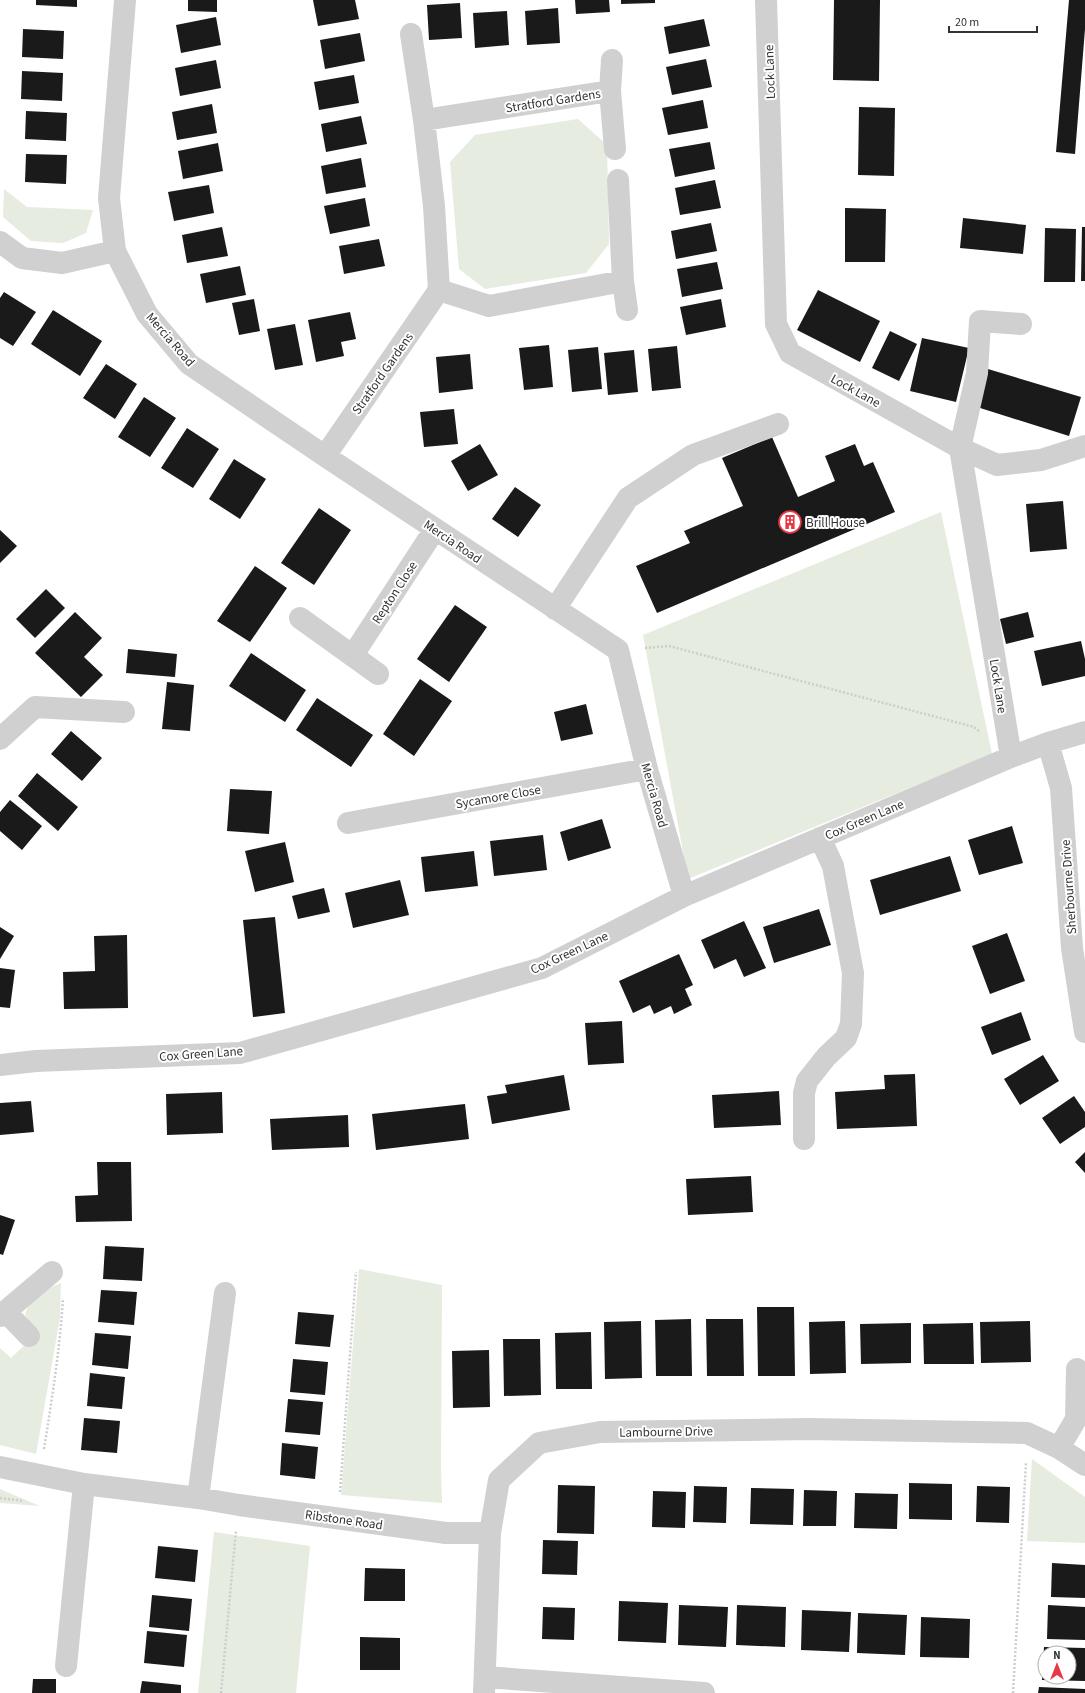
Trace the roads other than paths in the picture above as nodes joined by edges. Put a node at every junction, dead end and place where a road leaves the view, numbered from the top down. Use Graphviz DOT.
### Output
graph roads {
  1 [pos="125,0"];
  2 [pos="766,0"];
  3 [pos="411,34"];
  4 [pos="612,60"];
  5 [pos="610,91"];
  6 [pos="424,120"];
  7 [pos="615,149"];
  8 [pos="618,180"];
  9 [pos="0,242"];
  10 [pos="115,251"];
  11 [pos="623,281"];
  12 [pos="439,290"];
  13 [pos="627,310"];
  14 [pos="1021,324"];
  15 [pos="778,424"];
  16 [pos="1085,446"];
  17 [pos="960,448"];
  18 [pos="325,456"];
  19 [pos="435,529"];
  20 [pos="555,609"];
  21 [pos="300,618"];
  22 [pos="353,655"];
  23 [pos="378,674"];
  24 [pos="124,712"];
  25 [pos="4,727"];
  26 [pos="1085,732"];
  27 [pos="1048,743"];
  28 [pos="1011,757"];
  29 [pos="647,769"];
  30 [pos="348,823"];
  31 [pos="820,838"];
  32 [pos="684,896"];
  33 [pos="1085,1032"];
  34 [pos="0,1065"];
  35 [pos="804,1139"];
  36 [pos="52,1272"];
  37 [pos="224,1293"];
  38 [pos="3,1313"];
  39 [pos="29,1336"];
  40 [pos="1077,1369"];
  41 [pos="1059,1448"];
  42 [pos="1085,1465"];
  43 [pos="0,1467"];
  44 [pos="84,1484"];
  45 [pos="198,1498"];
  46 [pos="490,1533"];
  47 [pos="65,1665"];
  48 [pos="485,1685"];
  49 [pos="704,1693"];
  1 -- 10 [label="street, Mercia Road"];
  2 -- 17 [label="street, Lock Lane"];
  3 -- 6 [label="street"];
  4 -- 5 [label="street, Stratford Gardens"];
  5 -- 6 [label="street, Stratford Gardens"];
  5 -- 7 [label="street, Stratford Gardens"];
  6 -- 12 [label="street"];
  8 -- 11 [label="street"];
  9 -- 10 [label="street"];
  10 -- 18 [label="street, Mercia Road"];
  11 -- 12 [label="street"];
  11 -- 13 [label="street"];
  12 -- 18 [label="street, Stratford Gardens"];
  14 -- 17 [label="street"];
  15 -- 20 [label="street"];
  16 -- 17 [label="street"];
  17 -- 28 [label="street, Lock Lane"];
  18 -- 19 [label="street, Mercia Road"];
  19 -- 20 [label="street, Mercia Road"];
  19 -- 22 [label="street, Repton Close"];
  20 -- 29 [label="street, Mercia Road"];
  21 -- 22 [label="street"];
  22 -- 23 [label="street"];
  24 -- 25 [label="street"];
  26 -- 27 [label="street, Cox Green Lane"];
  27 -- 28 [label="street, Cox Green Lane"];
  27 -- 33 [label="street, Sherbourne Drive"];
  28 -- 31 [label="street, Cox Green Lane"];
  29 -- 30 [label="street, Sycamore Close"];
  29 -- 32 [label="street, Mercia Road"];
  31 -- 32 [label="street, Cox Green Lane"];
  31 -- 35 [label="street"];
  32 -- 34 [label="street, Cox Green Lane"];
  36 -- 38 [label="street"];
  37 -- 45 [label="street"];
  38 -- 39 [label="street"];
  40 -- 41 [label="street"];
  41 -- 42 [label="street, Lambourne Drive"];
  41 -- 46 [label="street, Lambourne Drive"];
  43 -- 44 [label="street, Ribstone Road"];
  44 -- 45 [label="street, Ribstone Road"];
  44 -- 47 [label="street"];
  45 -- 46 [label="street, Ribstone Road"];
  46 -- 48 [label="street, Lambourne Drive"];
  48 -- 49 [label="street"];
}
